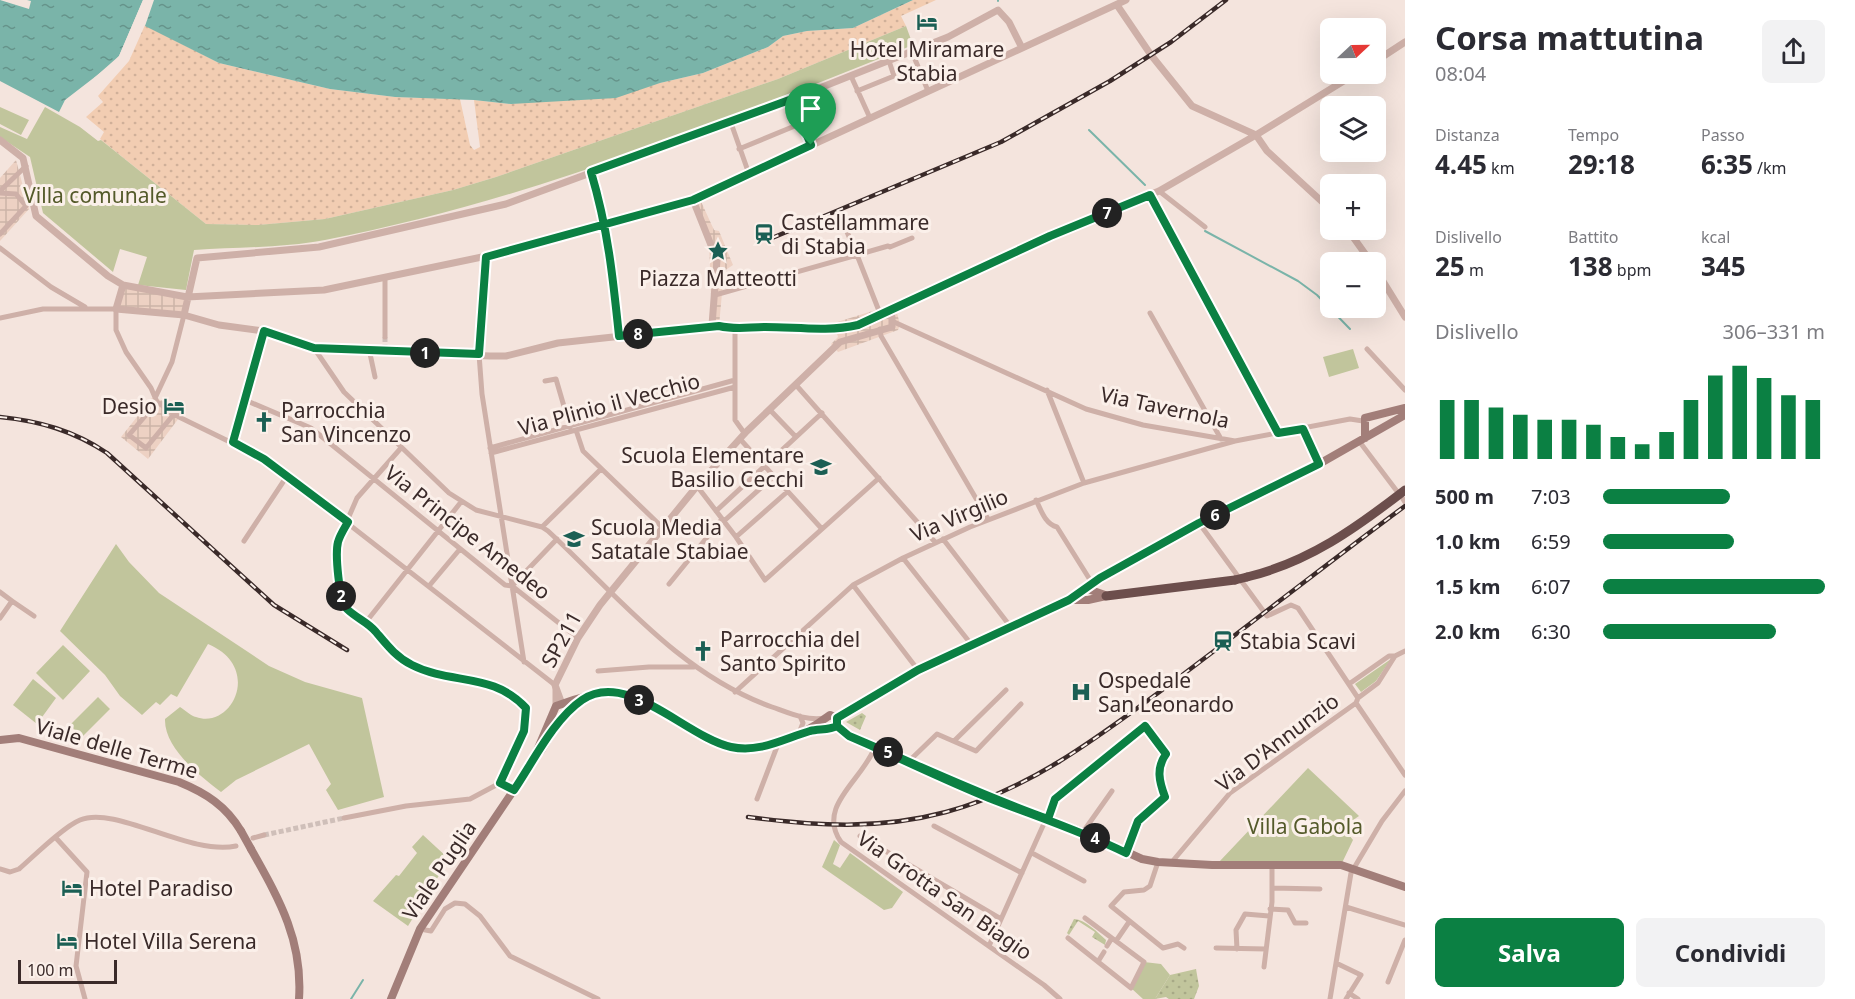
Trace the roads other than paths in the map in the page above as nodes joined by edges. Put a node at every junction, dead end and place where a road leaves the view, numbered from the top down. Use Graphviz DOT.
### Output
graph roads {
  1 [pos="1126,0"];
  2 [pos="1117,5"];
  3 [pos="1405,42"];
  4 [pos="1021,46"];
  5 [pos="912,52"];
  6 [pos="1386,54"];
  7 [pos="889,61"];
  8 [pos="851,76"];
  9 [pos="1339,84"];
  10 [pos="858,91"];
  11 [pos="928,91"];
  12 [pos="792,99"];
  13 [pos="870,118"];
  14 [pos="731,123"];
  15 [pos="802,123"];
  16 [pos="1256,135"];
  17 [pos="0,140"];
  18 [pos="811,145"];
  19 [pos="740,149"];
  20 [pos="26,166"];
  21 [pos="591,172"];
  22 [pos="749,174"];
  23 [pos="1158,191"];
  24 [pos="0,192"];
  25 [pos="1150,195"];
  26 [pos="693,200"];
  27 [pos="1320,200"];
  28 [pos="30,205"];
  29 [pos="606,225"];
  30 [pos="844,225"];
  31 [pos="1205,227"];
  32 [pos="0,234"];
  33 [pos="912,238"];
  34 [pos="0,248"];
  35 [pos="857,255"];
  36 [pos="486,257"];
  37 [pos="385,278"];
  38 [pos="123,285"];
  39 [pos="1386,286"];
  40 [pos="715,295"];
  41 [pos="188,297"];
  42 [pos="86,307"];
  43 [pos="116,309"];
  44 [pos="1150,312"];
  45 [pos="184,315"];
  46 [pos="882,316"];
  47 [pos="1405,317"];
  48 [pos="0,318"];
  49 [pos="894,322"];
  50 [pos="715,325"];
  51 [pos="858,325"];
  52 [pos="837,329"];
  53 [pos="735,330"];
  54 [pos="881,330"];
  55 [pos="264,331"];
  56 [pos="619,336"];
  57 [pos="385,337"];
  58 [pos="862,337"];
  59 [pos="840,342"];
  60 [pos="314,348"];
  61 [pos="369,349"];
  62 [pos="1367,349"];
  63 [pos="479,354"];
  64 [pos="375,377"];
  65 [pos="735,380"];
  66 [pos="545,381"];
  67 [pos="796,385"];
  68 [pos="735,387"];
  69 [pos="1047,390"];
  70 [pos="1405,390"];
  71 [pos="156,399"];
  72 [pos="245,400"];
  73 [pos="1405,408"];
  74 [pos="770,410"];
  75 [pos="1385,411"];
  76 [pos="822,413"];
  77 [pos="174,414"];
  78 [pos="1405,415"];
  79 [pos="1363,421"];
  80 [pos="1389,424"];
  81 [pos="573,428"];
  82 [pos="1303,429"];
  83 [pos="1278,433"];
  84 [pos="743,436"];
  85 [pos="1367,436"];
  86 [pos="796,437"];
  87 [pos="1221,439"];
  88 [pos="1235,441"];
  89 [pos="233,442"];
  90 [pos="401,448"];
  91 [pos="491,451"];
  92 [pos="1319,464"];
  93 [pos="765,466"];
  94 [pos="600,470"];
  95 [pos="286,476"];
  96 [pos="773,477"];
  97 [pos="879,478"];
  98 [pos="373,479"];
  99 [pos="1084,483"];
  100 [pos="697,486"];
  101 [pos="787,492"];
  102 [pos="1402,495"];
  103 [pos="1036,500"];
  104 [pos="461,502"];
  105 [pos="716,511"];
  106 [pos="500,516"];
  107 [pos="988,519"];
  108 [pos="723,520"];
  109 [pos="348,522"];
  110 [pos="1199,523"];
  111 [pos="542,527"];
  112 [pos="663,528"];
  113 [pos="822,529"];
  114 [pos="438,531"];
  115 [pos="736,537"];
  116 [pos="556,539"];
  117 [pos="943,539"];
  118 [pos="244,541"];
  119 [pos="935,542"];
  120 [pos="460,549"];
  121 [pos="903,558"];
  122 [pos="408,570"];
  123 [pos="669,584"];
  124 [pos="853,585"];
  125 [pos="429,586"];
  126 [pos="512,586"];
  127 [pos="0,592"];
  128 [pos="1088,592"];
  129 [pos="610,594"];
  130 [pos="1106,596"];
  131 [pos="12,601"];
  132 [pos="34,616"];
  133 [pos="0,618"];
  134 [pos="366,622"];
  135 [pos="1010,626"];
  136 [pos="578,638"];
  137 [pos="970,644"];
  138 [pos="1405,651"];
  139 [pos="1395,656"];
  140 [pos="524,662"];
  141 [pos="694,667"];
  142 [pos="918,670"];
  143 [pos="598,671"];
  144 [pos="1349,684"];
  145 [pos="555,685"];
  146 [pos="1006,690"];
  147 [pos="735,692"];
  148 [pos="1357,701"];
  149 [pos="1022,704"];
  150 [pos="561,710"];
  151 [pos="800,717"];
  152 [pos="831,722"];
  153 [pos="796,737"];
  154 [pos="0,740"];
  155 [pos="954,741"];
  156 [pos="778,744"];
  157 [pos="875,747"];
  158 [pos="908,762"];
  159 [pos="1405,775"];
  160 [pos="500,783"];
  161 [pos="514,790"];
  162 [pos="1112,791"];
  163 [pos="1405,791"];
  164 [pos="757,799"];
  165 [pos="344,818"];
  166 [pos="1048,819"];
  167 [pos="934,826"];
  168 [pos="1083,832"];
  169 [pos="264,835"];
  170 [pos="860,836"];
  171 [pos="56,838"];
  172 [pos="253,838"];
  173 [pos="236,846"];
  174 [pos="1032,853"];
  175 [pos="1126,853"];
  176 [pos="1158,862"];
  177 [pos="1171,863"];
  178 [pos="1272,864"];
  179 [pos="1354,868"];
  180 [pos="0,869"];
  181 [pos="1023,873"];
  182 [pos="1084,881"];
  183 [pos="1405,887"];
  184 [pos="1272,888"];
  185 [pos="1320,889"];
  186 [pos="1346,907"];
  187 [pos="1270,909"];
  188 [pos="1269,916"];
  189 [pos="1085,918"];
  190 [pos="1001,919"];
  191 [pos="1129,921"];
  192 [pos="1306,923"];
  193 [pos="1405,926"];
  194 [pos="420,929"];
  195 [pos="1068,938"];
  196 [pos="1114,939"];
  197 [pos="1405,940"];
  198 [pos="989,946"];
  199 [pos="1184,948"];
  200 [pos="1216,948"];
  201 [pos="1237,949"];
  202 [pos="1266,949"];
  203 [pos="1099,960"];
  204 [pos="1336,963"];
  205 [pos="1264,967"];
  206 [pos="1388,982"];
  207 [pos="1348,996"];
  208 [pos="85,999"];
  209 [pos="299,999"];
  210 [pos="391,999"];
  211 [pos="598,999"];
  212 [pos="1060,999"];
  213 [pos="1330,999"];
  214 [pos="1358,999"];
  1 -- 2 [label="street"];
  2 -- 4 [label="street"];
  2 -- 16 [label="street"];
  3 -- 6 [label="street"];
  4 -- 5 [label="street"];
  4 -- 11 [label="street"];
  5 -- 7 [label="street"];
  5 -- 11 [label="street"];
  7 -- 8 [label="street"];
  7 -- 10 [label="street"];
  8 -- 10 [label="street"];
  8 -- 12 [label="street"];
  9 -- 16 [label="street"];
  10 -- 13 [label="street"];
  11 -- 13 [label="street"];
  12 -- 14 [label="street"];
  12 -- 15 [label="street"];
  13 -- 18 [label="street"];
  14 -- 19 [label="street"];
  14 -- 21 [label="street"];
  15 -- 18 [label="street"];
  15 -- 19 [label="street"];
  16 -- 23 [label="street"];
  16 -- 27 [label="street"];
  17 -- 20 [label="street"];
  18 -- 22 [label="street"];
  19 -- 22 [label="street"];
  20 -- 24 [label="street"];
  20 -- 28 [label="street"];
  21 -- 29 [label="street"];
  21 -- 41 [label="street"];
  22 -- 26 [label="street"];
  23 -- 25 [label="street"];
  23 -- 31 [label="street"];
  24 -- 28 [label="street"];
  25 -- 46 [label="street"];
  25 -- 83 [label="street"];
  26 -- 29 [label="street"];
  26 -- 40 [label="street"];
  28 -- 32 [label="street"];
  28 -- 38 [label="street"];
  29 -- 36 [label="street"];
  29 -- 56 [label="street"];
  30 -- 35 [label="street"];
  33 -- 35 [label="street"];
  34 -- 42 [label="street"];
  35 -- 40 [label="street"];
  35 -- 46 [label="street"];
  36 -- 37 [label="street"];
  36 -- 63 [label="street"];
  37 -- 41 [label="street"];
  37 -- 57 [label="street"];
  38 -- 41 [label="street"];
  38 -- 43 [label="street"];
  39 -- 47 [label="street"];
  40 -- 50 [label="street"];
  41 -- 45 [label="street"];
  42 -- 43 [label="street"];
  42 -- 48 [label="street"];
  43 -- 45 [label="street"];
  43 -- 71 [label="street"];
  44 -- 87 [label="street"];
  45 -- 55 [label="street"];
  45 -- 71 [label="street"];
  46 -- 49 [label="street"];
  46 -- 51 [label="street"];
  46 -- 54 [label="street"];
  49 -- 54 [label="street"];
  49 -- 69 [label="street, Via Tavernola"];
  50 -- 53 [label="street"];
  50 -- 56 [label="street"];
  51 -- 52 [label="street"];
  51 -- 58 [label="street"];
  52 -- 53 [label="street"];
  52 -- 59 [label="street"];
  53 -- 65 [label="street"];
  54 -- 58 [label="street"];
  54 -- 107 [label="street"];
  55 -- 60 [label="street"];
  55 -- 72 [label="street"];
  56 -- 63 [label="street"];
  58 -- 59 [label="street"];
  59 -- 67 [label="street, SP211"];
  60 -- 61 [label="street"];
  60 -- 90 [label="street"];
  61 -- 63 [label="street"];
  61 -- 64 [label="street"];
  62 -- 70 [label="street"];
  63 -- 91 [label="street"];
  65 -- 68 [label="street"];
  65 -- 81 [label="street"];
  66 -- 81 [label="street"];
  67 -- 74 [label="street, SP211"];
  67 -- 76 [label="street"];
  68 -- 81 [label="street, Via Plinio il Vecchio"];
  68 -- 84 [label="street"];
  69 -- 87 [label="street, Via Tavernola"];
  69 -- 99 [label="street"];
  71 -- 77 [label="street"];
  71 -- 77 [label="street"];
  72 -- 89 [label="street"];
  72 -- 98 [label="street, Via Principe Amedeo"];
  73 -- 75 [label="main road, Via Tavernola"];
  74 -- 84 [label="street, SP211"];
  74 -- 86 [label="street"];
  75 -- 79 [label="main road, Via Tavernola"];
  75 -- 80 [label="main road"];
  76 -- 86 [label="street"];
  76 -- 97 [label="street"];
  77 -- 89 [label="street"];
  78 -- 80 [label="main road"];
  79 -- 82 [label="street, Via Tavernola"];
  79 -- 85 [label="main road"];
  80 -- 85 [label="main road"];
  81 -- 91 [label="street"];
  81 -- 94 [label="street"];
  82 -- 83 [label="street, Via Tavernola"];
  82 -- 92 [label="street"];
  83 -- 88 [label="street, Via Tavernola"];
  84 -- 93 [label="street"];
  84 -- 100 [label="street, SP211"];
  85 -- 92 [label="main road"];
  85 -- 102 [label="street"];
  86 -- 93 [label="street"];
  87 -- 88 [label="street, Via Tavernola"];
  88 -- 99 [label="street, Via Virgilio"];
  89 -- 95 [label="street"];
  90 -- 98 [label="street"];
  90 -- 104 [label="street"];
  91 -- 106 [label="street"];
  92 -- 110 [label="main road"];
  93 -- 96 [label="street"];
  93 -- 105 [label="street"];
  94 -- 111 [label="street"];
  94 -- 112 [label="street"];
  95 -- 109 [label="street"];
  95 -- 118 [label="street"];
  96 -- 101 [label="street"];
  96 -- 108 [label="street"];
  97 -- 113 [label="street"];
  97 -- 119 [label="street"];
  98 -- 109 [label="street"];
  98 -- 114 [label="street, Via Principe Amedeo"];
  99 -- 103 [label="street, Via Virgilio"];
  100 -- 105 [label="street"];
  100 -- 112 [label="street, SP211"];
  101 -- 113 [label="street"];
  101 -- 115 [label="street"];
  102 -- 130 [label="highway, bridge"];
  103 -- 107 [label="street, Via Virgilio"];
  103 -- 128 [label="street"];
  104 -- 106 [label="street"];
  104 -- 114 [label="street"];
  105 -- 108 [label="street"];
  106 -- 111 [label="street"];
  106 -- 126 [label="street"];
  107 -- 117 [label="street, Via Virgilio"];
  108 -- 115 [label="street"];
  108 -- 123 [label="street"];
  109 -- 122 [label="street"];
  109 -- 134 [label="street"];
  110 -- 128 [label="main road"];
  110 -- 144 [label="street"];
  111 -- 116 [label="street"];
  112 -- 129 [label="street, SP211"];
  113 -- 115 [label="street"];
  114 -- 120 [label="street, Via Principe Amedeo"];
  114 -- 122 [label="street"];
  116 -- 126 [label="street"];
  116 -- 129 [label="street"];
  117 -- 119 [label="street, Via Virgilio"];
  117 -- 135 [label="street"];
  119 -- 121 [label="street, Via Virgilio"];
  120 -- 125 [label="street"];
  120 -- 126 [label="street, Via Principe Amedeo"];
  121 -- 124 [label="street, Via Virgilio"];
  121 -- 137 [label="street"];
  122 -- 125 [label="street"];
  122 -- 134 [label="street"];
  124 -- 142 [label="street"];
  124 -- 147 [label="street, Via Virgilio"];
  125 -- 140 [label="street"];
  126 -- 136 [label="street, Via Principe Amedeo"];
  126 -- 140 [label="street"];
  127 -- 131 [label="street"];
  128 -- 130 [label="main road"];
  128 -- 135 [label="main road"];
  129 -- 136 [label="street, SP211"];
  129 -- 141 [label="street"];
  131 -- 132 [label="street"];
  131 -- 133 [label="street"];
  134 -- 160 [label="street"];
  135 -- 137 [label="main road"];
  136 -- 145 [label="street, SP211"];
  137 -- 142 [label="main road"];
  138 -- 139 [label="street"];
  139 -- 144 [label="street"];
  139 -- 148 [label="street, Via D'Annunzio"];
  140 -- 145 [label="street"];
  141 -- 143 [label="street"];
  141 -- 147 [label="street"];
  142 -- 152 [label="main road"];
  144 -- 148 [label="street"];
  145 -- 150 [label="street, SP211"];
  146 -- 155 [label="street"];
  147 -- 151 [label="street"];
  148 -- 159 [label="street"];
  148 -- 177 [label="street, Via D'Annunzio"];
  149 -- 155 [label="street"];
  150 -- 156 [label="main road"];
  150 -- 161 [label="main road, Viale Puglia"];
  151 -- 152 [label="street"];
  151 -- 153 [label="street"];
  152 -- 153 [label="main road"];
  152 -- 157 [label="main road"];
  153 -- 156 [label="main road"];
  154 -- 209 [label="main road, Viale delle Terme, bridge"];
  155 -- 158 [label="street"];
  156 -- 164 [label="street"];
  157 -- 158 [label="main road"];
  157 -- 198 [label="street, Via Grotta San Biagio"];
  158 -- 166 [label="main road"];
  160 -- 161 [label="street"];
  160 -- 165 [label="street"];
  161 -- 194 [label="main road, Viale Puglia"];
  162 -- 168 [label="street"];
  163 -- 179 [label="street"];
  166 -- 168 [label="main road"];
  166 -- 174 [label="street"];
  166 -- 175 [label="street"];
  167 -- 181 [label="street"];
  168 -- 175 [label="main road"];
  169 -- 172 [label="street"];
  170 -- 190 [label="street"];
  171 -- 173 [label="street"];
  171 -- 180 [label="street"];
  171 -- 208 [label="street"];
  174 -- 181 [label="street"];
  174 -- 182 [label="street"];
  175 -- 176 [label="main road"];
  176 -- 177 [label="main road"];
  176 -- 191 [label="street"];
  177 -- 178 [label="main road"];
  178 -- 179 [label="main road"];
  178 -- 184 [label="street"];
  179 -- 183 [label="main road"];
  179 -- 186 [label="street"];
  181 -- 190 [label="street"];
  184 -- 185 [label="street"];
  184 -- 187 [label="street"];
  186 -- 193 [label="street"];
  186 -- 204 [label="street"];
  187 -- 188 [label="street"];
  187 -- 192 [label="street"];
  188 -- 201 [label="street"];
  188 -- 202 [label="street"];
  189 -- 196 [label="street"];
  190 -- 198 [label="street"];
  191 -- 196 [label="street"];
  191 -- 199 [label="street"];
  194 -- 210 [label="main road, Viale Puglia"];
  194 -- 211 [label="street"];
  195 -- 203 [label="street"];
  196 -- 203 [label="street"];
  196 -- 203 [label="street"];
  197 -- 206 [label="street"];
  198 -- 212 [label="street, Via Grotta San Biagio"];
  200 -- 201 [label="street"];
  201 -- 202 [label="street"];
  202 -- 205 [label="street"];
  204 -- 207 [label="street"];
  204 -- 213 [label="street"];
  207 -- 214 [label="street"];
}
